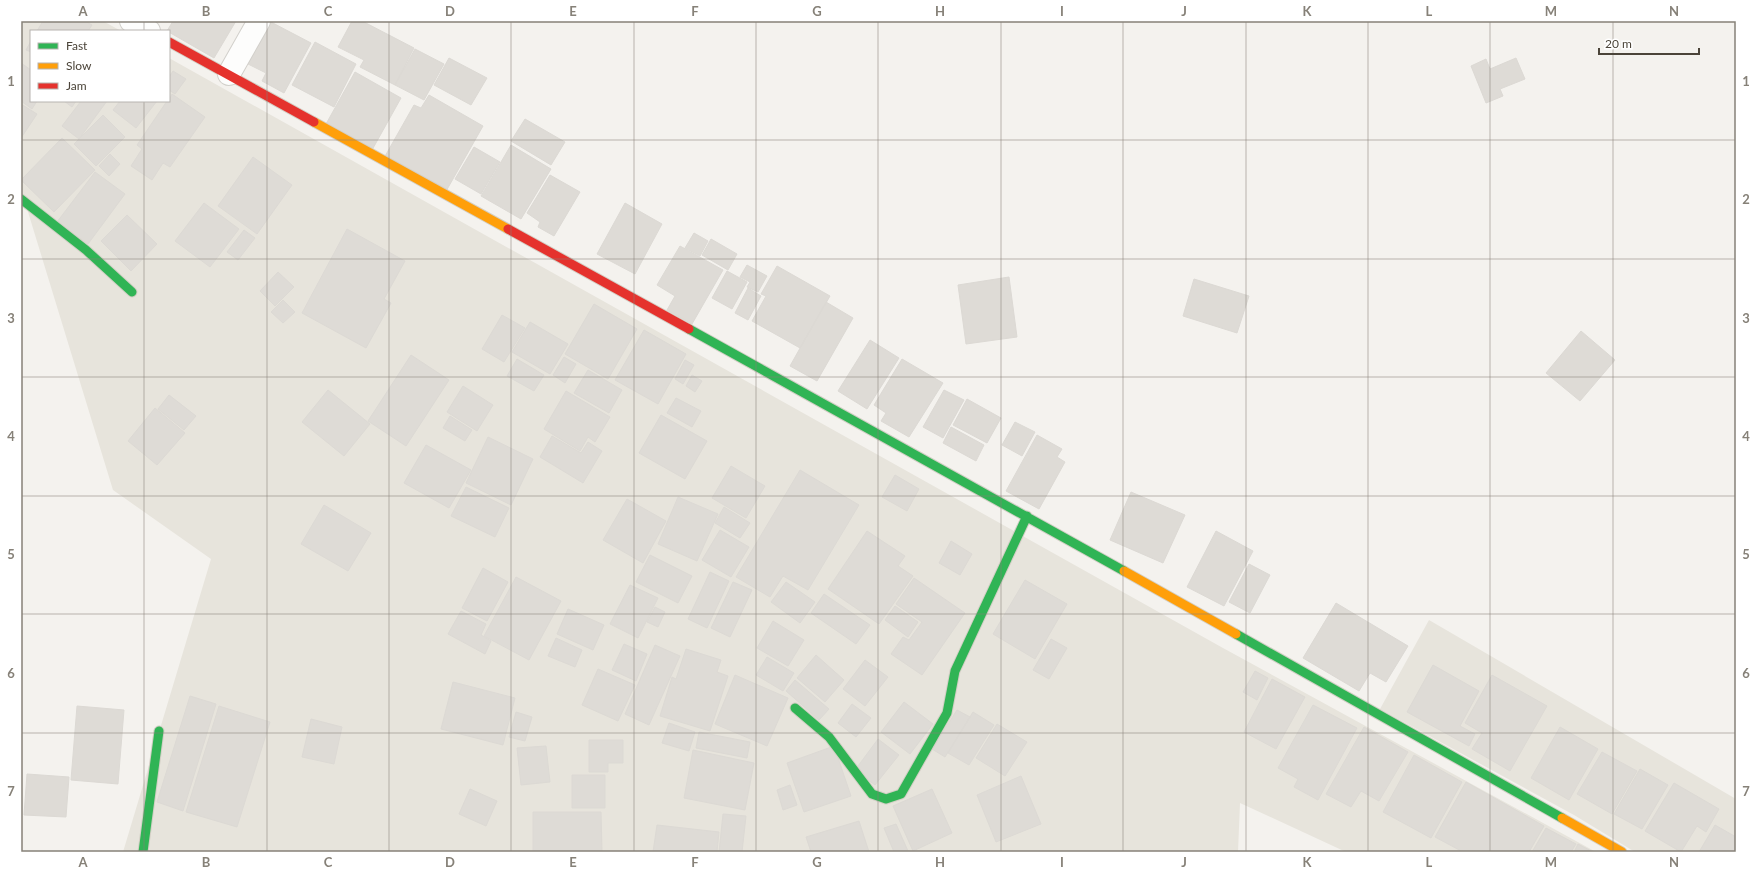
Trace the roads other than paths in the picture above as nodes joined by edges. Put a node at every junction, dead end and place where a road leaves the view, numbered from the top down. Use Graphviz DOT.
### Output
graph roads {
  1 [pos="131,21"];
  2 [pos="259,21"];
  3 [pos="147,30"];
  4 [pos="170,43"];
  5 [pos="229,74"];
  6 [pos="21,199"];
  7 [pos="132,292"];
  8 [pos="1027,516"];
  9 [pos="795,708"];
  10 [pos="158,731"];
  11 [pos="143,852"];
  12 [pos="1622,852"];
  1 -- 3 [label="street"];
  2 -- 5 [label="street"];
  4 -- 5 [label="street"];
  5 -- 8 [label="street"];
  6 -- 7 [label="street"];
  8 -- 9 [label="street"];
  8 -- 12 [label="street"];
  10 -- 11 [label="street"];
}
